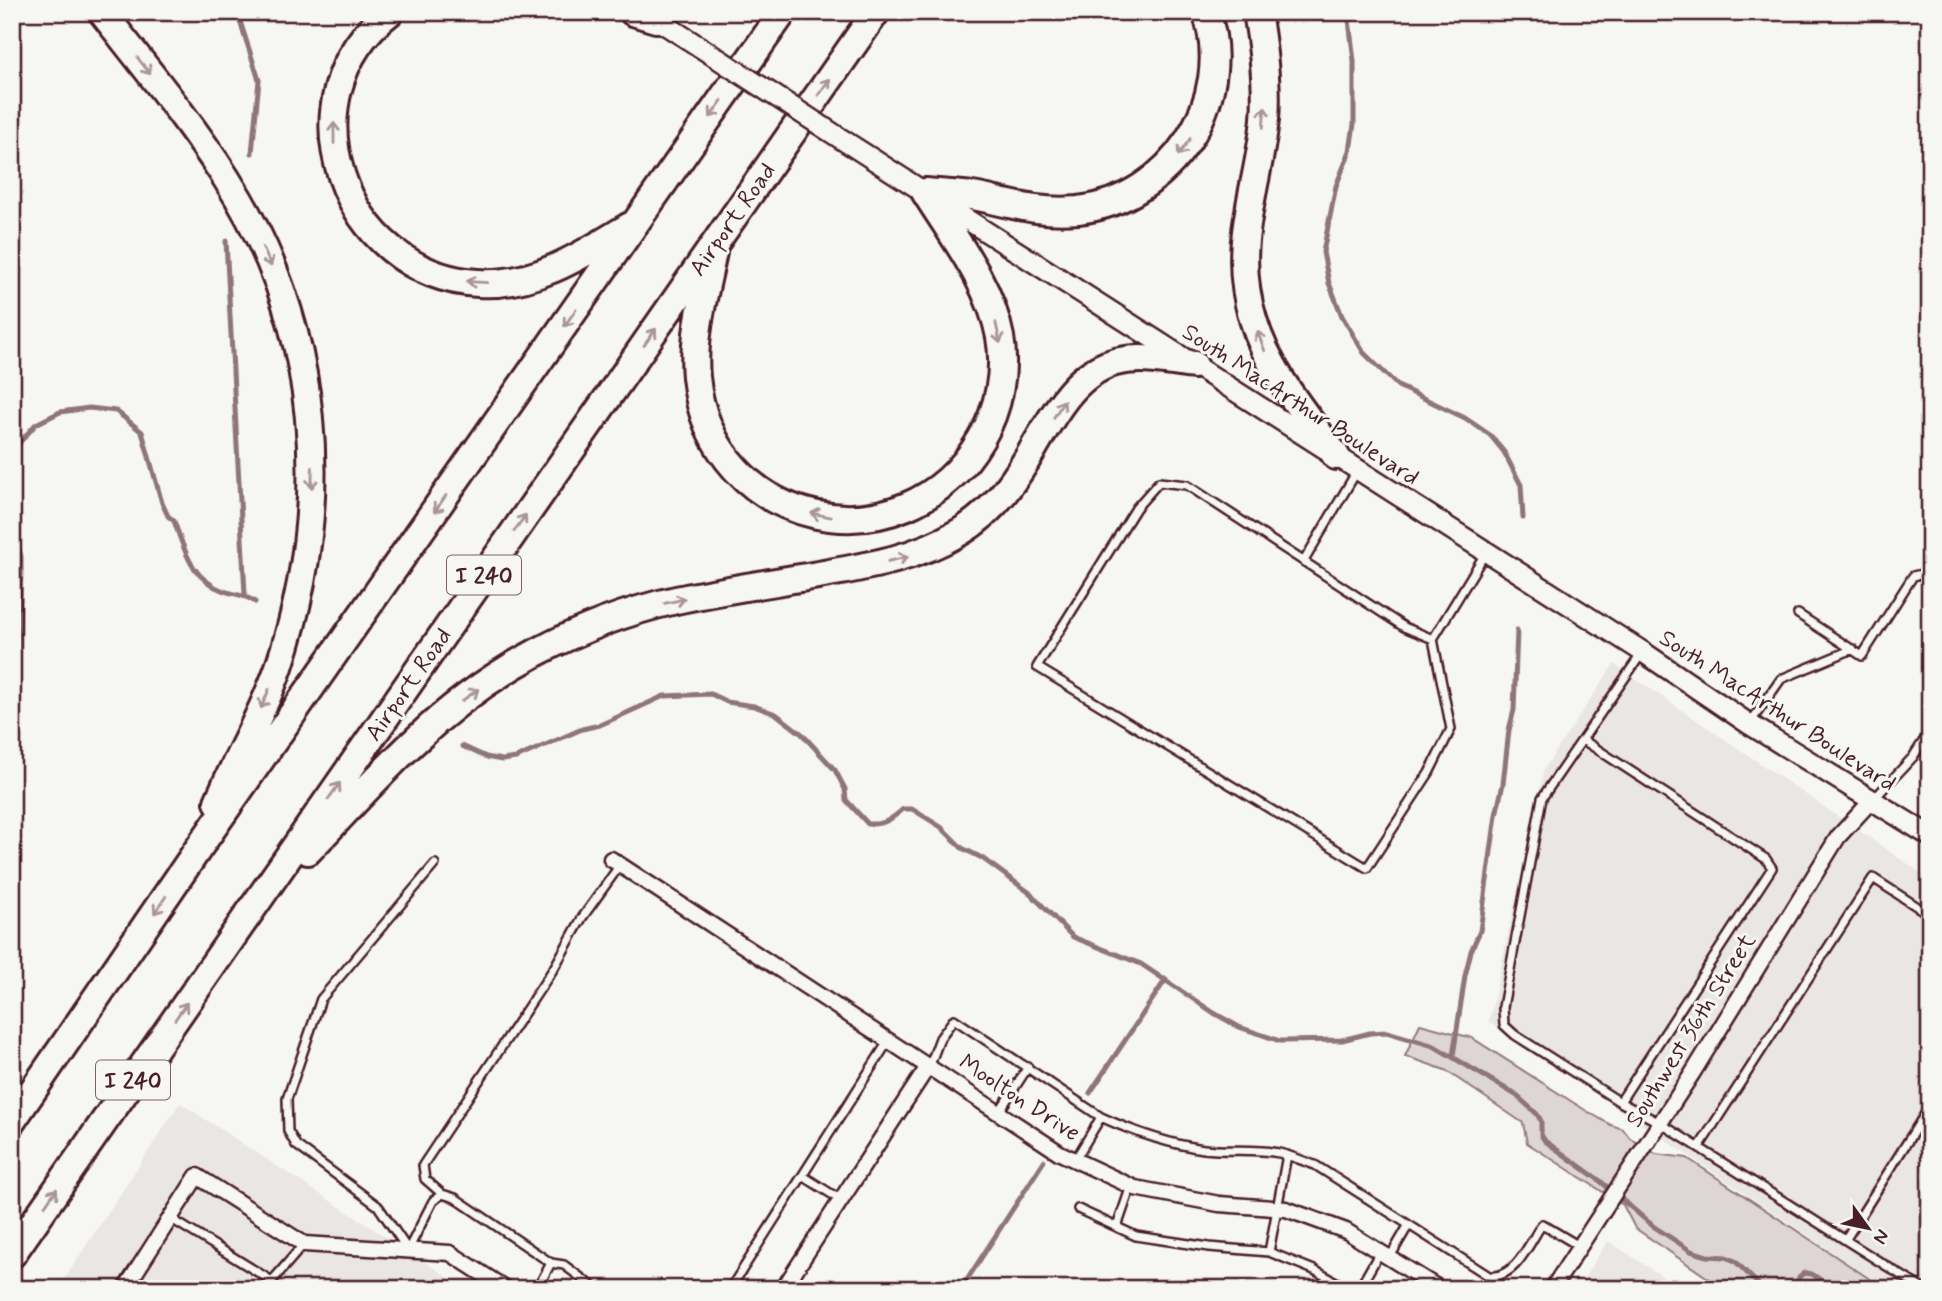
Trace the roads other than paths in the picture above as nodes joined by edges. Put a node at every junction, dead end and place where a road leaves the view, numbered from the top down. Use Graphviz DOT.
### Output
graph roads {
  1 [pos="102,12"];
  2 [pos="390,12"];
  3 [pos="783,12"];
  4 [pos="876,12"];
  5 [pos="1206,12"];
  6 [pos="1258,12"];
  7 [pos="646,14"];
  8 [pos="925,192"];
  9 [pos="638,222"];
  10 [pos="715,243"];
  11 [pos="1194,365"];
  12 [pos="1347,463"];
  13 [pos="1486,552"];
  14 [pos="1304,561"];
  15 [pos="1930,572"];
  16 [pos="1798,614"];
  17 [pos="1433,639"];
  18 [pos="1853,649"];
  19 [pos="1643,652"];
  20 [pos="1749,724"];
  21 [pos="1930,731"];
  22 [pos="1583,740"];
  23 [pos="1872,800"];
  24 [pos="1930,836"];
  25 [pos="198,849"];
  26 [pos="616,862"];
  27 [pos="435,864"];
  28 [pos="253,907"];
  29 [pos="1930,915"];
  30 [pos="889,1040"];
  31 [pos="929,1065"];
  32 [pos="1028,1067"];
  33 [pos="1620,1102"];
  34 [pos="1930,1106"];
  35 [pos="999,1112"];
  36 [pos="1101,1116"];
  37 [pos="12,1121"];
  38 [pos="1660,1123"];
  39 [pos="1699,1147"];
  40 [pos="1287,1155"];
  41 [pos="1075,1160"];
  42 [pos="803,1176"];
  43 [pos="1131,1186"];
  44 [pos="442,1194"];
  45 [pos="841,1200"];
  46 [pos="1277,1208"];
  47 [pos="1078,1209"];
  48 [pos="170,1218"];
  49 [pos="1408,1226"];
  50 [pos="1116,1227"];
  51 [pos="1846,1239"];
  52 [pos="304,1244"];
  53 [pos="1579,1246"];
  54 [pos="408,1250"];
  55 [pos="1269,1252"];
  56 [pos="12,1254"];
  57 [pos="1385,1254"];
  58 [pos="551,1263"];
  59 [pos="125,1289"];
  60 [pos="506,1289"];
  61 [pos="537,1289"];
  62 [pos="596,1289"];
  63 [pos="730,1289"];
  64 [pos="783,1289"];
  65 [pos="1349,1289"];
  66 [pos="1359,1289"];
  67 [pos="1440,1289"];
  68 [pos="1552,1289"];
  69 [pos="1923,1289"];
  1 -- 25 [label="highway, one-way"];
  9 -- 2 [label="highway, one-way"];
  3 -- 9 [label="highway, I 240, one-way"];
  10 -- 4 [label="highway, Airport Road / I 240, one-way"];
  5 -- 8 [label="highway, one-way"];
  12 -- 6 [label="highway, one-way"];
  7 -- 8 [label="main road, South MacArthur Boulevard, bridge"];
  8 -- 10 [label="highway, one-way"];
  8 -- 11 [label="main road, South MacArthur Boulevard"];
  9 -- 25 [label="highway, I 240, one-way"];
  28 -- 10 [label="highway, Airport Road / I 240, one-way"];
  11 -- 12 [label="main road, South MacArthur Boulevard"];
  28 -- 11 [label="highway, one-way"];
  12 -- 13 [label="main road, South MacArthur Boulevard"];
  12 -- 14 [label="lane"];
  13 -- 17 [label="lane"];
  13 -- 19 [label="main road, South MacArthur Boulevard"];
  14 -- 17 [label="lane"];
  14 -- 17 [label="lane"];
  15 -- 18 [label="lane"];
  16 -- 18 [label="lane"];
  18 -- 20 [label="lane"];
  19 -- 20 [label="main road, South MacArthur Boulevard"];
  19 -- 22 [label="lane"];
  20 -- 23 [label="main road, South MacArthur Boulevard"];
  21 -- 23 [label="lane"];
  22 -- 33 [label="lane"];
  22 -- 33 [label="lane"];
  23 -- 24 [label="main road, South MacArthur Boulevard"];
  23 -- 38 [label="street, Southwest 36th Street"];
  25 -- 37 [label="highway, I 240, one-way"];
  26 -- 30 [label="street, Moolton Drive"];
  26 -- 44 [label="lane"];
  27 -- 54 [label="lane"];
  56 -- 28 [label="highway, Airport Road / I 240, one-way"];
  29 -- 39 [label="lane"];
  30 -- 31 [label="street, Moolton Drive"];
  30 -- 42 [label="lane"];
  31 -- 32 [label="lane"];
  31 -- 35 [label="street, Moolton Drive"];
  31 -- 45 [label="street"];
  32 -- 35 [label="lane"];
  32 -- 36 [label="lane"];
  33 -- 38 [label="lane"];
  34 -- 51 [label="lane"];
  35 -- 41 [label="street, Moolton Drive"];
  36 -- 40 [label="lane"];
  36 -- 41 [label="lane"];
  38 -- 39 [label="lane"];
  38 -- 53 [label="street, Southwest 36th Street"];
  39 -- 51 [label="lane"];
  40 -- 46 [label="lane"];
  40 -- 49 [label="lane"];
  41 -- 43 [label="street, Moolton Drive"];
  42 -- 45 [label="lane"];
  42 -- 63 [label="lane"];
  43 -- 46 [label="street, Moolton Drive"];
  43 -- 50 [label="lane"];
  44 -- 54 [label="lane"];
  44 -- 58 [label="lane"];
  45 -- 64 [label="street"];
  46 -- 55 [label="lane"];
  46 -- 57 [label="street, Moolton Drive"];
  47 -- 50 [label="lane"];
  48 -- 52 [label="lane"];
  48 -- 52 [label="street"];
  48 -- 59 [label="street"];
  49 -- 53 [label="lane"];
  49 -- 57 [label="lane"];
  50 -- 55 [label="lane"];
  51 -- 69 [label="lane"];
  52 -- 54 [label="street"];
  53 -- 68 [label="street, Southwest 36th Street"];
  54 -- 60 [label="street"];
  55 -- 65 [label="lane"];
  57 -- 66 [label="lane"];
  57 -- 67 [label="street, Moolton Drive"];
  58 -- 61 [label="lane"];
  58 -- 62 [label="lane"];
}
